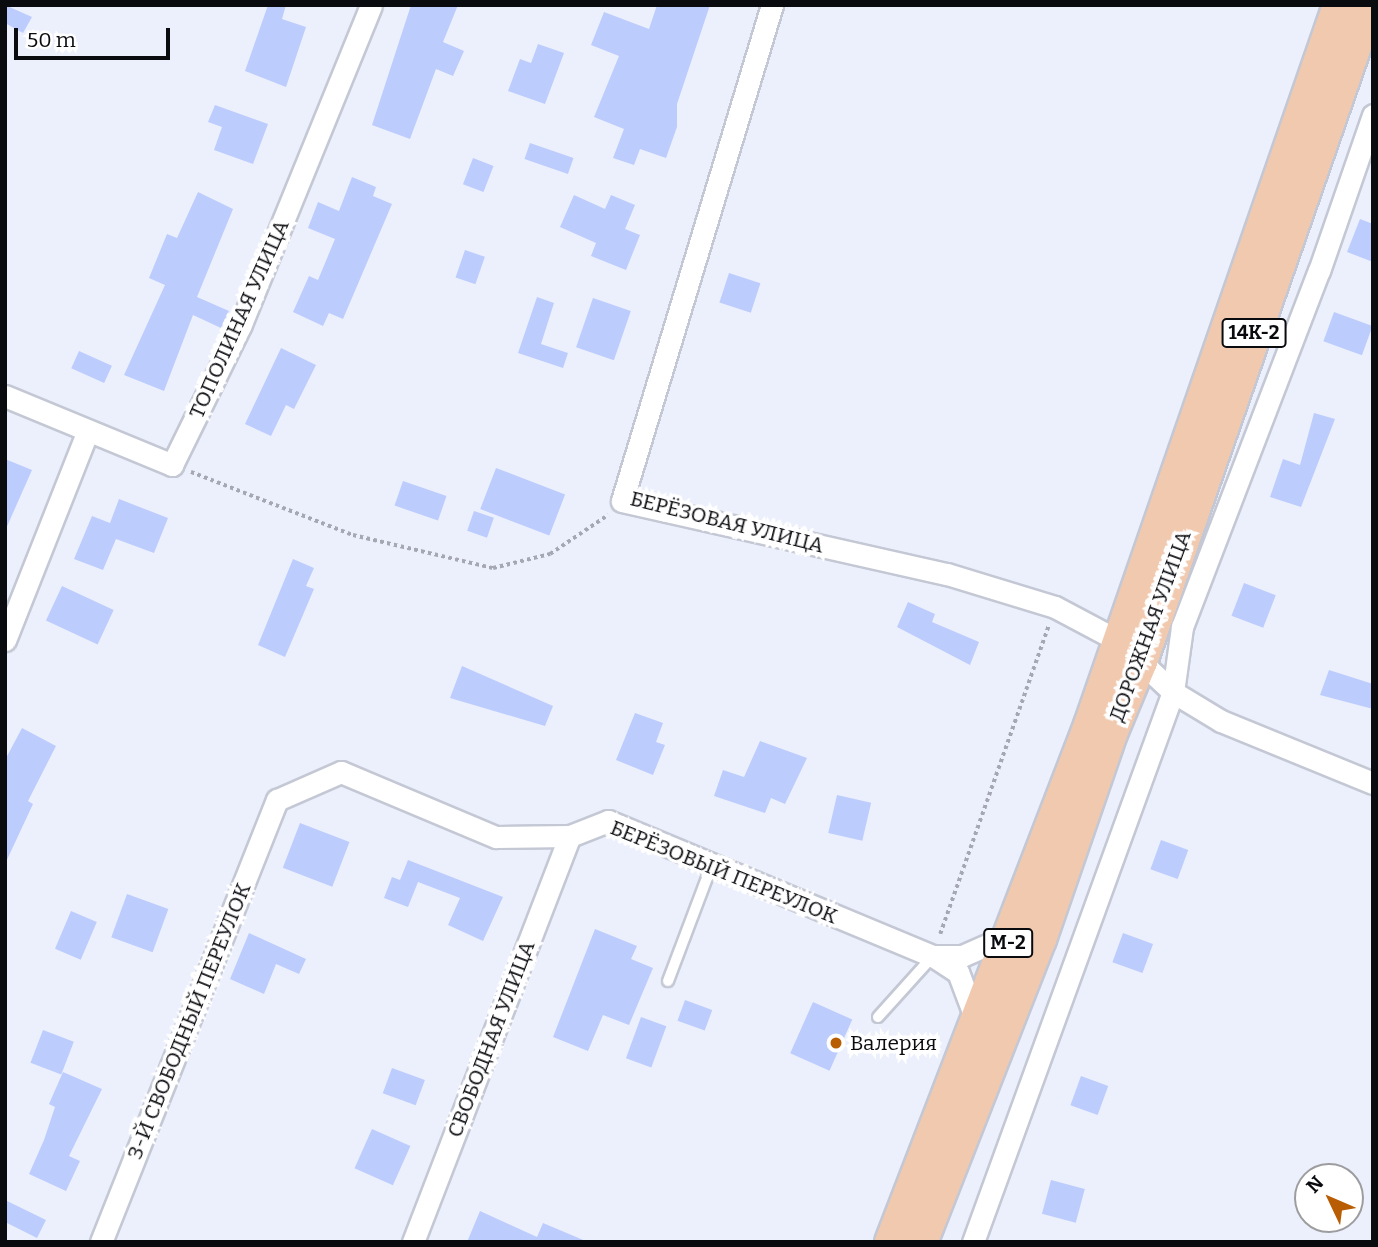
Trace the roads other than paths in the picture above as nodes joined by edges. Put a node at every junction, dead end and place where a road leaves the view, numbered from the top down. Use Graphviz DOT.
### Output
graph roads {
  1 [pos="371,5"];
  2 [pos="772,5"];
  3 [pos="1339,5"];
  4 [pos="1368,5"];
  5 [pos="1373,115"];
  6 [pos="5,396"];
  7 [pos="87,433"];
  8 [pos="5,640"];
  9 [pos="1129,651"];
  10 [pos="1173,692"];
  11 [pos="1373,783"];
  12 [pos="277,800"];
  13 [pos="570,836"];
  14 [pos="711,867"];
  15 [pos="1012,934"];
  16 [pos="933,956"];
  17 [pos="668,981"];
  18 [pos="878,1017"];
  19 [pos="977,1022"];
  20 [pos="100,1242"];
  21 [pos="413,1242"];
  22 [pos="891,1242"];
  23 [pos="920,1242"];
  24 [pos="974,1242"];
  1 -- 7 [label="street, ТОПОЛИНАЯ УЛИЦА"];
  2 -- 9 [label="street, БЕРЁЗОВАЯ УЛИЦА"];
  3 -- 9 [label="main road, ДОРОЖНАЯ УЛИЦА / 14К-2"];
  4 -- 9 [label="main road, ДОРОЖНАЯ УЛИЦА / 14К-2"];
  5 -- 10 [label="street, ДОРОЖНАЯ УЛИЦА"];
  6 -- 7 [label="street"];
  7 -- 8 [label="street"];
  9 -- 10 [label="street, БЕРЁЗОВАЯ УЛИЦА"];
  9 -- 15 [label="main road, ДОРОЖНАЯ УЛИЦА / М-2"];
  9 -- 23 [label="main road, ДОРОЖНАЯ УЛИЦА / М-2"];
  10 -- 11 [label="street, БЕРЁЗОВАЯ УЛИЦА"];
  10 -- 24 [label="street, ДОРОЖНАЯ УЛИЦА"];
  12 -- 13 [label="street, БЕРЁЗОВЫЙ ПЕРЕУЛОК"];
  12 -- 20 [label="street, 3-Й СВОБОДНЫЙ ПЕРЕУЛОК"];
  13 -- 14 [label="street, БЕРЁЗОВЫЙ ПЕРЕУЛОК"];
  13 -- 21 [label="street, СВОБОДНАЯ УЛИЦА"];
  14 -- 16 [label="street, БЕРЁЗОВЫЙ ПЕРЕУЛОК"];
  14 -- 17 [label="lane"];
  15 -- 16 [label="street, БЕРЁЗОВЫЙ ПЕРЕУЛОК"];
  15 -- 19 [label="main road, ДОРОЖНАЯ УЛИЦА / М-2"];
  16 -- 18 [label="lane"];
  16 -- 19 [label="street, БЕРЁЗОВЫЙ ПЕРЕУЛОК"];
  19 -- 22 [label="main road, ДОРОЖНАЯ УЛИЦА / М-2"];
}
